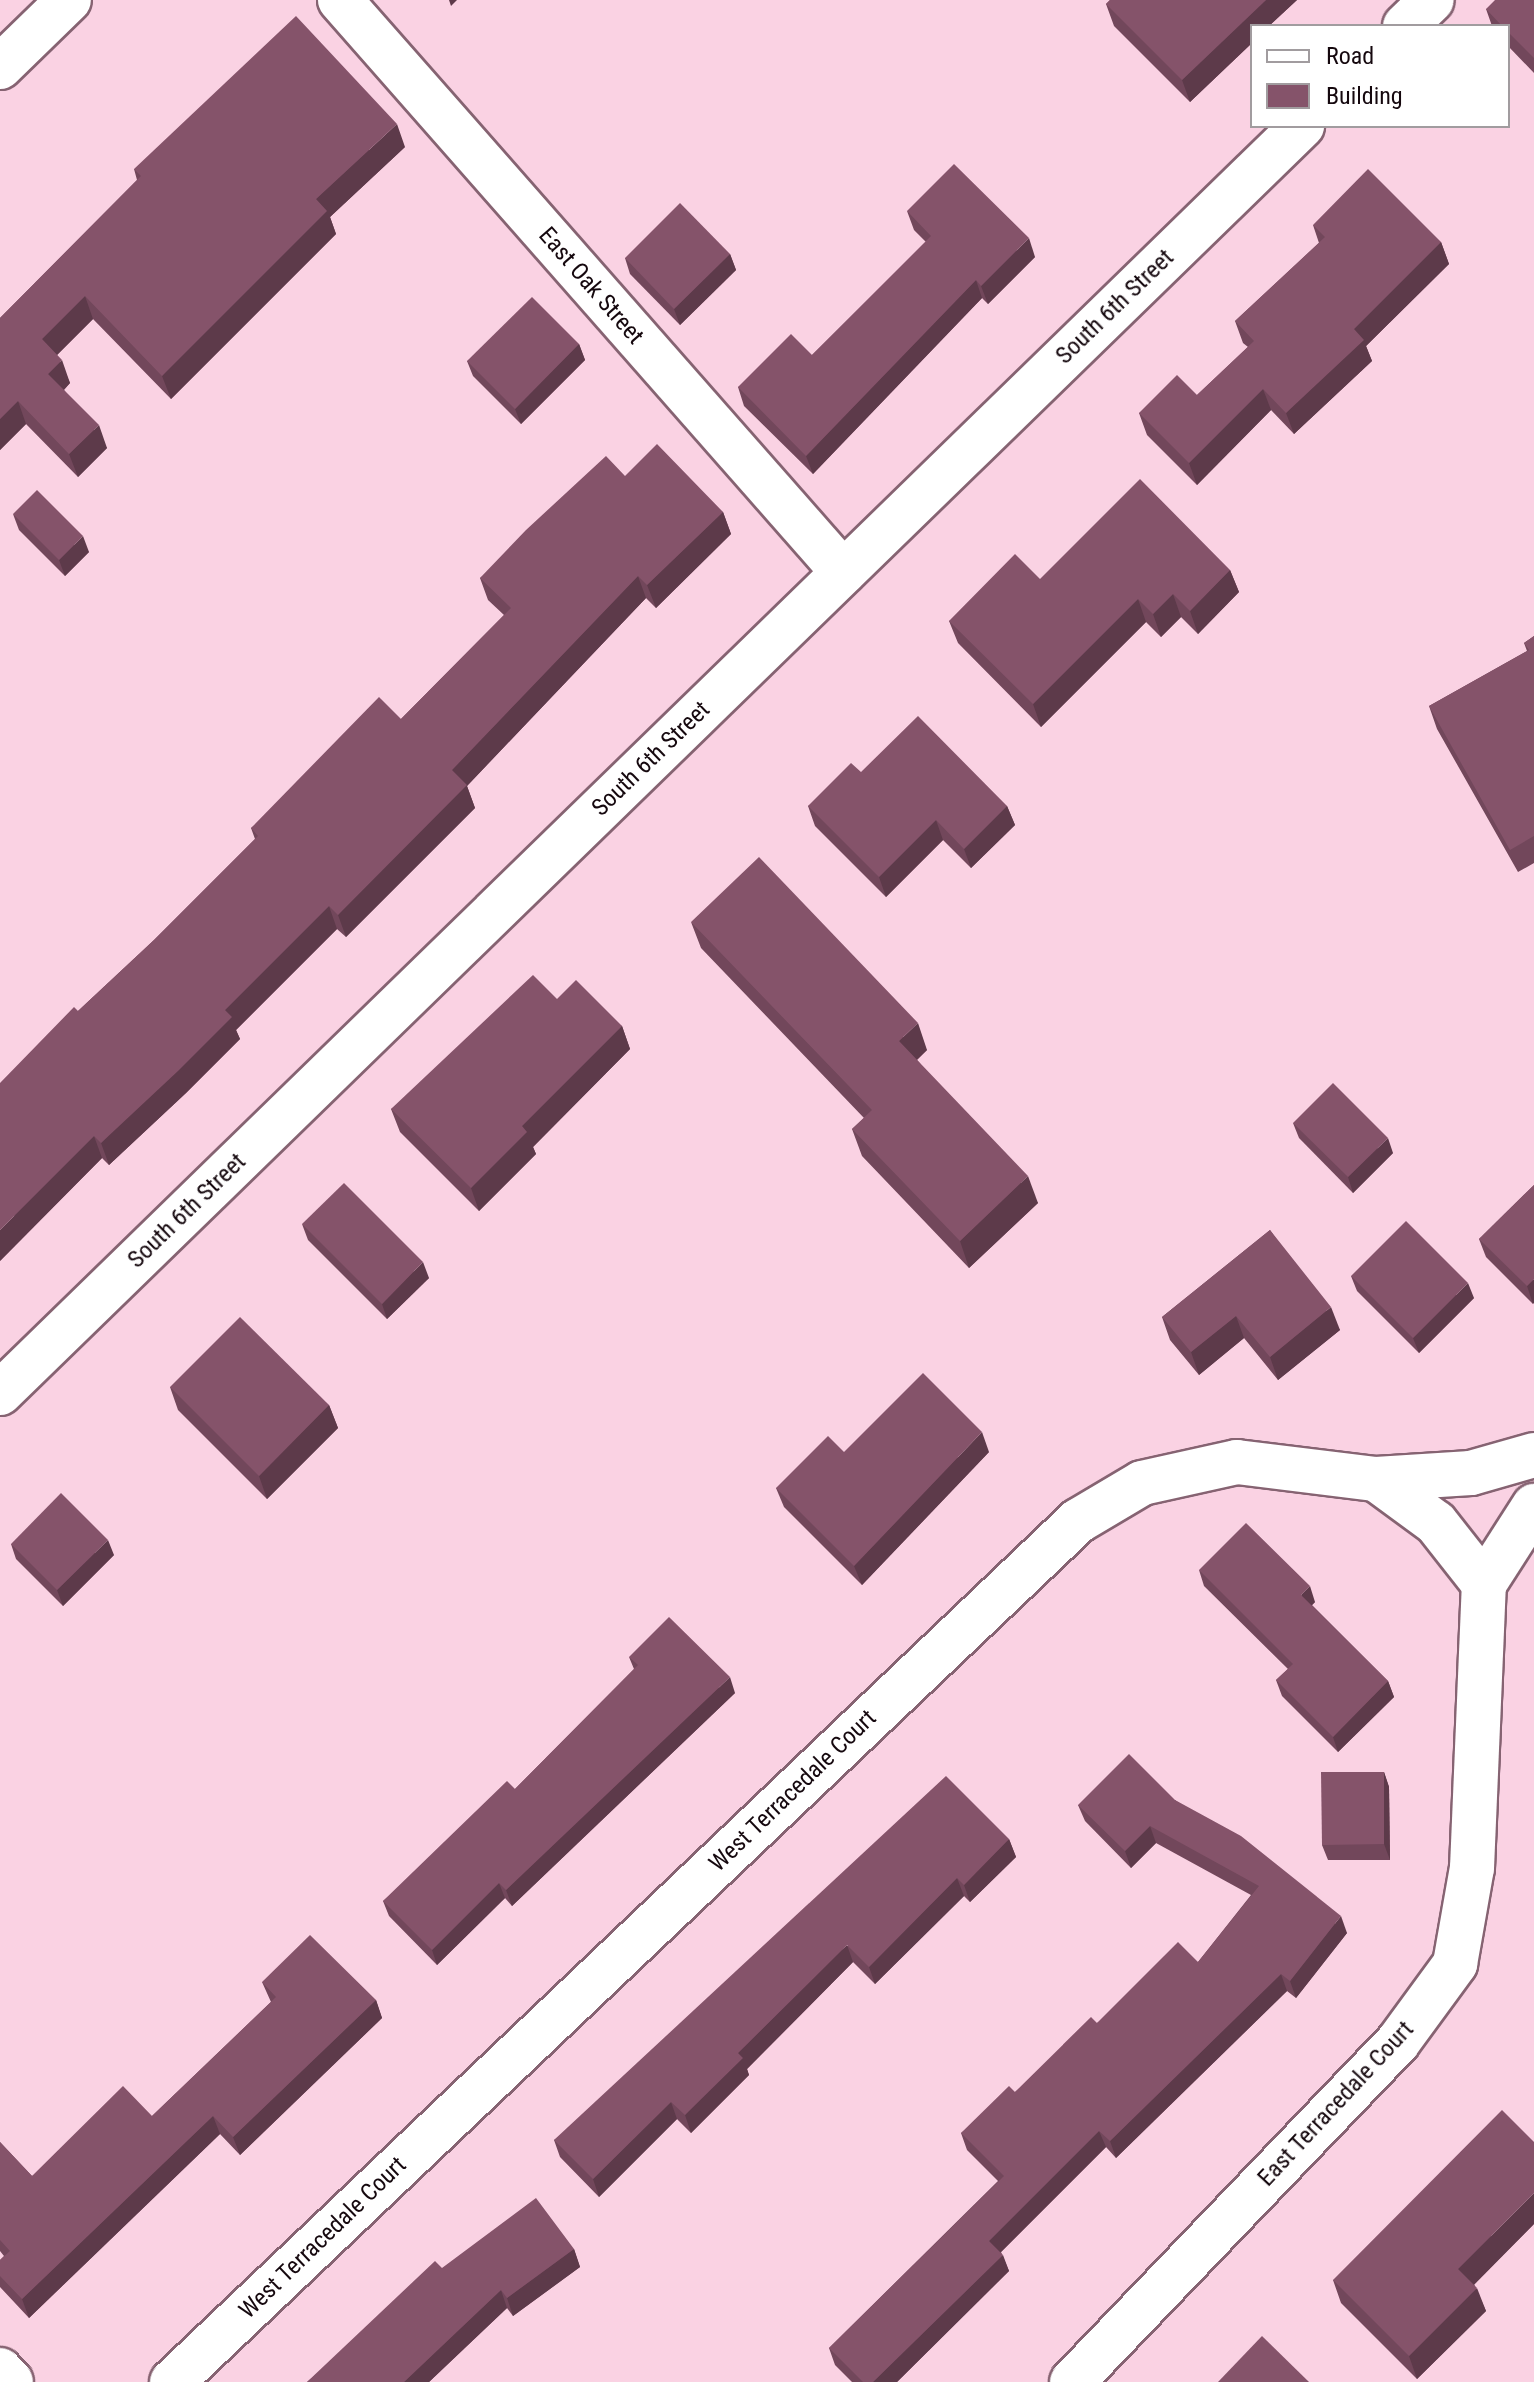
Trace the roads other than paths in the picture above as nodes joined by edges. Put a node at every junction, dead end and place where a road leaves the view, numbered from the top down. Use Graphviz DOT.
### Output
graph roads {
  1 [pos="69,0"];
  2 [pos="340,0"];
  3 [pos="1432,0"];
  4 [pos="1407,24"];
  5 [pos="0,67"];
  6 [pos="1300,128"];
  7 [pos="843,572"];
  8 [pos="0,1393"];
  9 [pos="1534,1455"];
  10 [pos="1376,1479"];
  11 [pos="1526,1522"];
  12 [pos="1484,1584"];
  13 [pos="0,2370"];
  14 [pos="11,2382"];
  15 [pos="172,2382"];
  16 [pos="1072,2382"];
  1 -- 5 [label="street"];
  2 -- 7 [label="street, East Oak Street"];
  3 -- 4 [label="street"];
  6 -- 7 [label="street, South 6th Street"];
  7 -- 8 [label="street, South 6th Street"];
  9 -- 10 [label="street"];
  10 -- 12 [label="street, West Terracedale Court"];
  10 -- 15 [label="street, West Terracedale Court"];
  11 -- 12 [label="street"];
  12 -- 16 [label="street, East Terracedale Court"];
  13 -- 14 [label="street"];
}
